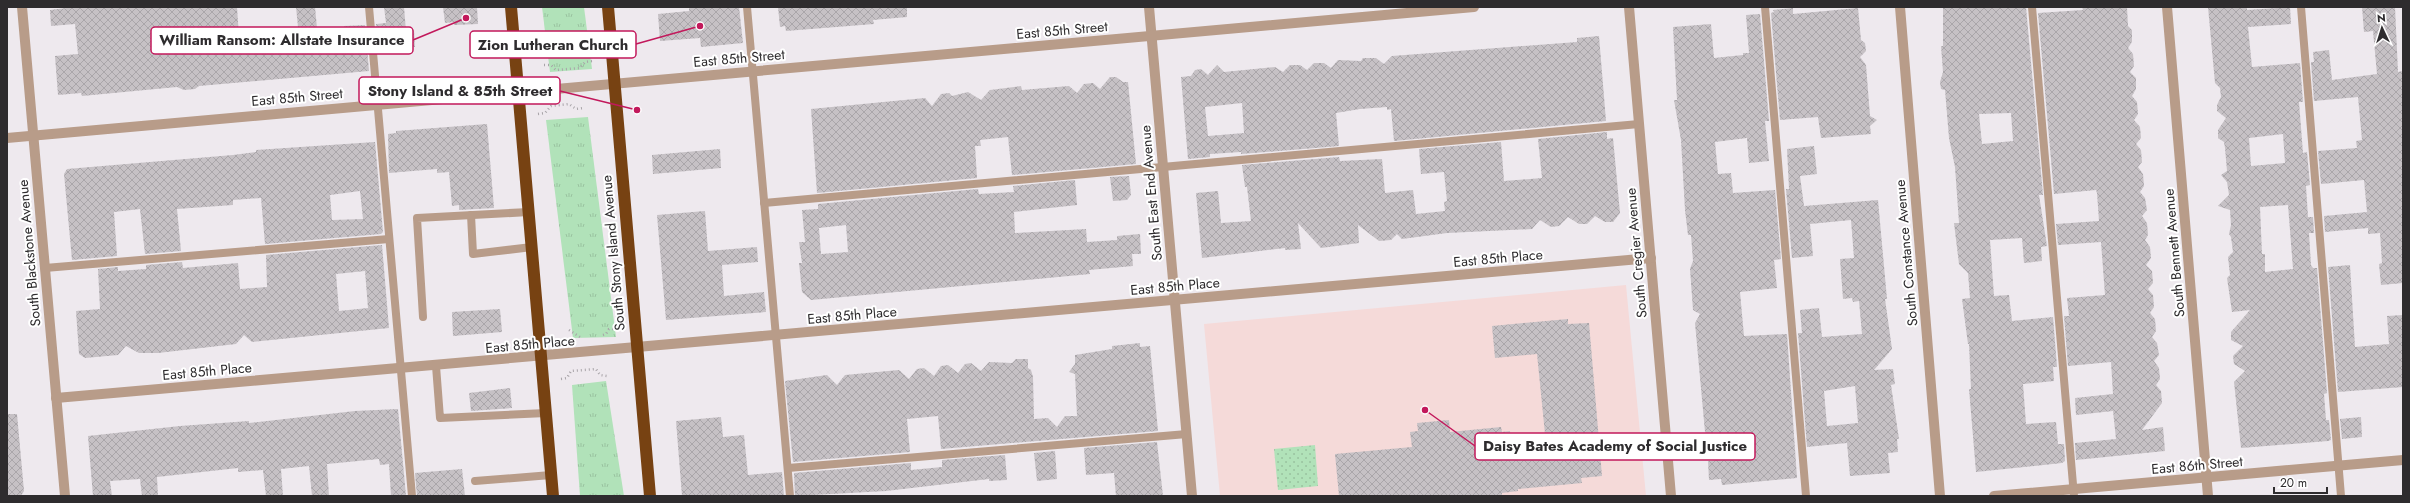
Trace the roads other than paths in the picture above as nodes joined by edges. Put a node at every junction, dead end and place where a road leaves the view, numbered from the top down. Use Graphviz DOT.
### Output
graph roads {
  1 [pos="22,7"];
  2 [pos="369,7"];
  3 [pos="511,7"];
  4 [pos="608,7"];
  5 [pos="747,7"];
  6 [pos="1149,7"];
  7 [pos="1474,7"];
  8 [pos="1629,7"];
  9 [pos="1765,7"];
  10 [pos="1900,7"];
  11 [pos="2032,7"];
  12 [pos="2167,7"];
  13 [pos="2301,7"];
  14 [pos="1152,37"];
  15 [pos="753,71"];
  16 [pos="614,84"];
  17 [pos="519,92"];
  18 [pos="377,104"];
  19 [pos="1639,124"];
  20 [pos="33,136"];
  21 [pos="7,138"];
  22 [pos="1163,167"];
  23 [pos="764,203"];
  24 [pos="529,212"];
  25 [pos="471,215"];
  26 [pos="389,239"];
  27 [pos="532,247"];
  28 [pos="1651,258"];
  29 [pos="45,268"];
  30 [pos="1174,300"];
  31 [pos="424,317"];
  32 [pos="776,336"];
  33 [pos="637,348"];
  34 [pos="541,357"];
  35 [pos="436,366"];
  36 [pos="401,369"];
  37 [pos="56,398"];
  38 [pos="546,413"];
  39 [pos="1186,434"];
  40 [pos="2403,460"];
  41 [pos="2339,466"];
  42 [pos="788,468"];
  43 [pos="551,475"];
  44 [pos="2207,478"];
  45 [pos="475,481"];
  46 [pos="2073,493"];
  47 [pos="65,496"];
  48 [pos="412,496"];
  49 [pos="553,496"];
  50 [pos="650,496"];
  51 [pos="790,496"];
  52 [pos="1192,496"];
  53 [pos="1671,496"];
  54 [pos="1806,496"];
  55 [pos="1940,496"];
  56 [pos="1994,496"];
  57 [pos="2208,496"];
  58 [pos="2341,496"];
  1 -- 20 [label="street, South Blackstone Avenue"];
  2 -- 18 [label="lane"];
  3 -- 17 [label="highway"];
  4 -- 16 [label="highway, South Stony Island Avenue"];
  5 -- 15 [label="lane"];
  6 -- 14 [label="street, South East End Avenue"];
  7 -- 14 [label="street, East 85th Street"];
  8 -- 19 [label="street, South Cregier Avenue"];
  9 -- 54 [label="lane"];
  10 -- 55 [label="street, South Constance Avenue"];
  11 -- 46 [label="lane"];
  12 -- 44 [label="street, South Bennett Avenue"];
  13 -- 41 [label="lane"];
  14 -- 15 [label="street, East 85th Street"];
  14 -- 22 [label="street, South East End Avenue"];
  15 -- 16 [label="street, East 85th Street"];
  15 -- 23 [label="lane"];
  16 -- 17 [label="street, East 85th Street"];
  16 -- 33 [label="highway, South Stony Island Avenue"];
  17 -- 18 [label="street, East 85th Street"];
  17 -- 24 [label="highway"];
  18 -- 20 [label="street, East 85th Street"];
  18 -- 26 [label="lane"];
  19 -- 22 [label="lane"];
  19 -- 28 [label="street, South Cregier Avenue"];
  20 -- 21 [label="street, East 85th Street"];
  20 -- 29 [label="street, South Blackstone Avenue"];
  22 -- 23 [label="lane"];
  22 -- 30 [label="street, South East End Avenue"];
  23 -- 32 [label="lane"];
  24 -- 25 [label="lane"];
  24 -- 27 [label="highway"];
  25 -- 27 [label="lane"];
  25 -- 31 [label="lane"];
  26 -- 29 [label="lane"];
  26 -- 36 [label="lane"];
  27 -- 34 [label="highway"];
  28 -- 30 [label="street, East 85th Place"];
  28 -- 53 [label="street, South Cregier Avenue"];
  29 -- 37 [label="street, South Blackstone Avenue"];
  30 -- 32 [label="street, East 85th Place"];
  30 -- 39 [label="street, South East End Avenue"];
  32 -- 33 [label="street, East 85th Place"];
  32 -- 42 [label="lane"];
  33 -- 34 [label="street, East 85th Place"];
  33 -- 50 [label="highway, South Stony Island Avenue"];
  34 -- 35 [label="street, East 85th Place"];
  34 -- 38 [label="highway"];
  35 -- 36 [label="street, East 85th Place"];
  35 -- 38 [label="lane"];
  36 -- 37 [label="street, East 85th Place"];
  36 -- 48 [label="lane"];
  37 -- 47 [label="street, South Blackstone Avenue"];
  38 -- 43 [label="highway"];
  39 -- 42 [label="lane"];
  39 -- 52 [label="street, South East End Avenue"];
  40 -- 41 [label="street, East 86th Street"];
  41 -- 44 [label="street, East 86th Street"];
  41 -- 58 [label="lane"];
  42 -- 51 [label="lane"];
  43 -- 45 [label="lane"];
  43 -- 49 [label="highway"];
  44 -- 46 [label="street, East 86th Street"];
  44 -- 57 [label="street, South Bennett Avenue"];
  46 -- 56 [label="street, East 86th Street"];
}
